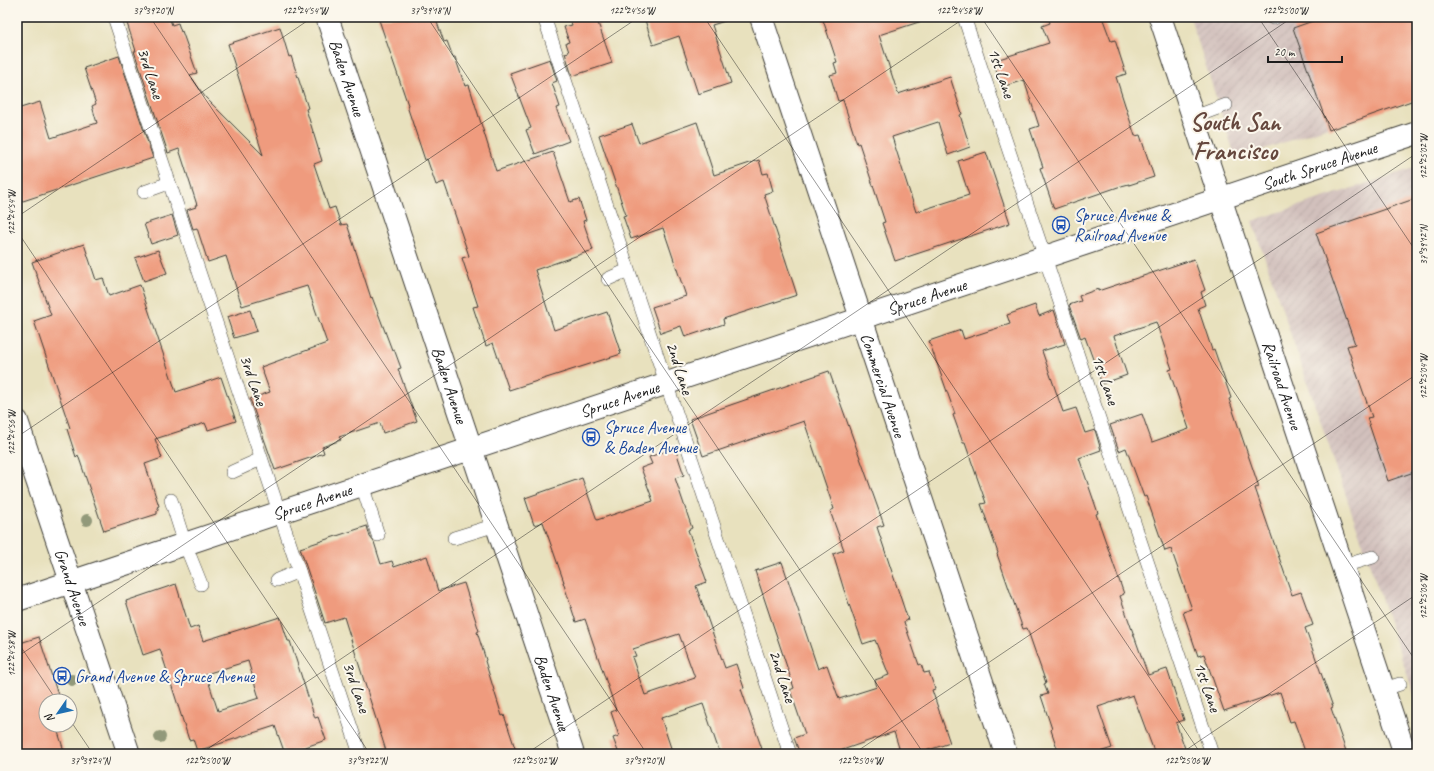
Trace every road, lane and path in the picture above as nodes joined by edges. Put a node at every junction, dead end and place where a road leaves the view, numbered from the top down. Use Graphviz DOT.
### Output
graph roads {
  1 [pos="114,17"];
  2 [pos="327,17"];
  3 [pos="544,17"];
  4 [pos="761,17"];
  5 [pos="964,17"];
  6 [pos="1160,17"];
  7 [pos="1226,105"];
  8 [pos="1194,117"];
  9 [pos="1417,133"];
  10 [pos="169,183"];
  11 [pos="144,192"];
  12 [pos="1221,198"];
  13 [pos="1045,256"];
  14 [pos="628,270"];
  15 [pos="608,279"];
  16 [pos="861,318"];
  17 [pos="666,383"];
  18 [pos="17,421"];
  19 [pos="471,449"];
  20 [pos="262,459"];
  21 [pos="232,472"];
  22 [pos="362,485"];
  23 [pos="171,500"];
  24 [pos="279,512"];
  25 [pos="496,525"];
  26 [pos="378,535"];
  27 [pos="454,538"];
  28 [pos="185,544"];
  29 [pos="1373,556"];
  30 [pos="1343,566"];
  31 [pos="299,571"];
  32 [pos="277,580"];
  33 [pos="71,582"];
  34 [pos="201,584"];
  35 [pos="17,600"];
  36 [pos="129,754"];
  37 [pos="360,754"];
  38 [pos="573,754"];
  39 [pos="790,754"];
  40 [pos="1006,754"];
  41 [pos="1212,754"];
  42 [pos="1405,754"];
  1 -- 10 [label="lane, 3rd Lane"];
  2 -- 19 [label="street, Baden Avenue"];
  3 -- 14 [label="lane, 2nd Lane"];
  4 -- 16 [label="street, Commercial Avenue"];
  5 -- 13 [label="lane, 1st Lane"];
  6 -- 8 [label="street, Railroad Avenue"];
  7 -- 8 [label="lane"];
  8 -- 12 [label="street, Railroad Avenue"];
  9 -- 12 [label="street, South Spruce Avenue"];
  10 -- 11 [label="lane"];
  10 -- 20 [label="lane, 3rd Lane"];
  12 -- 13 [label="street, Spruce Avenue"];
  12 -- 30 [label="street, Railroad Avenue"];
  13 -- 16 [label="street, Spruce Avenue"];
  13 -- 41 [label="lane, 1st Lane"];
  14 -- 15 [label="lane"];
  14 -- 17 [label="lane, 2nd Lane"];
  16 -- 17 [label="street, Spruce Avenue"];
  16 -- 40 [label="street, Commercial Avenue"];
  17 -- 19 [label="street, Spruce Avenue"];
  17 -- 39 [label="lane, 2nd Lane"];
  18 -- 33 [label="street, Grand Avenue"];
  19 -- 22 [label="street, Spruce Avenue"];
  19 -- 25 [label="street, Baden Avenue"];
  20 -- 21 [label="lane"];
  20 -- 24 [label="lane, 3rd Lane"];
  22 -- 24 [label="street, Spruce Avenue"];
  22 -- 26 [label="lane"];
  23 -- 28 [label="lane"];
  24 -- 28 [label="street, Spruce Avenue"];
  24 -- 31 [label="lane, 3rd Lane"];
  25 -- 27 [label="lane"];
  25 -- 38 [label="street, Baden Avenue"];
  28 -- 33 [label="street, Spruce Avenue"];
  28 -- 34 [label="lane"];
  29 -- 30 [label="lane"];
  30 -- 42 [label="street, Railroad Avenue"];
  31 -- 32 [label="lane"];
  31 -- 37 [label="lane, 3rd Lane"];
  33 -- 35 [label="street, Spruce Avenue"];
  33 -- 36 [label="street, Grand Avenue"];
}
